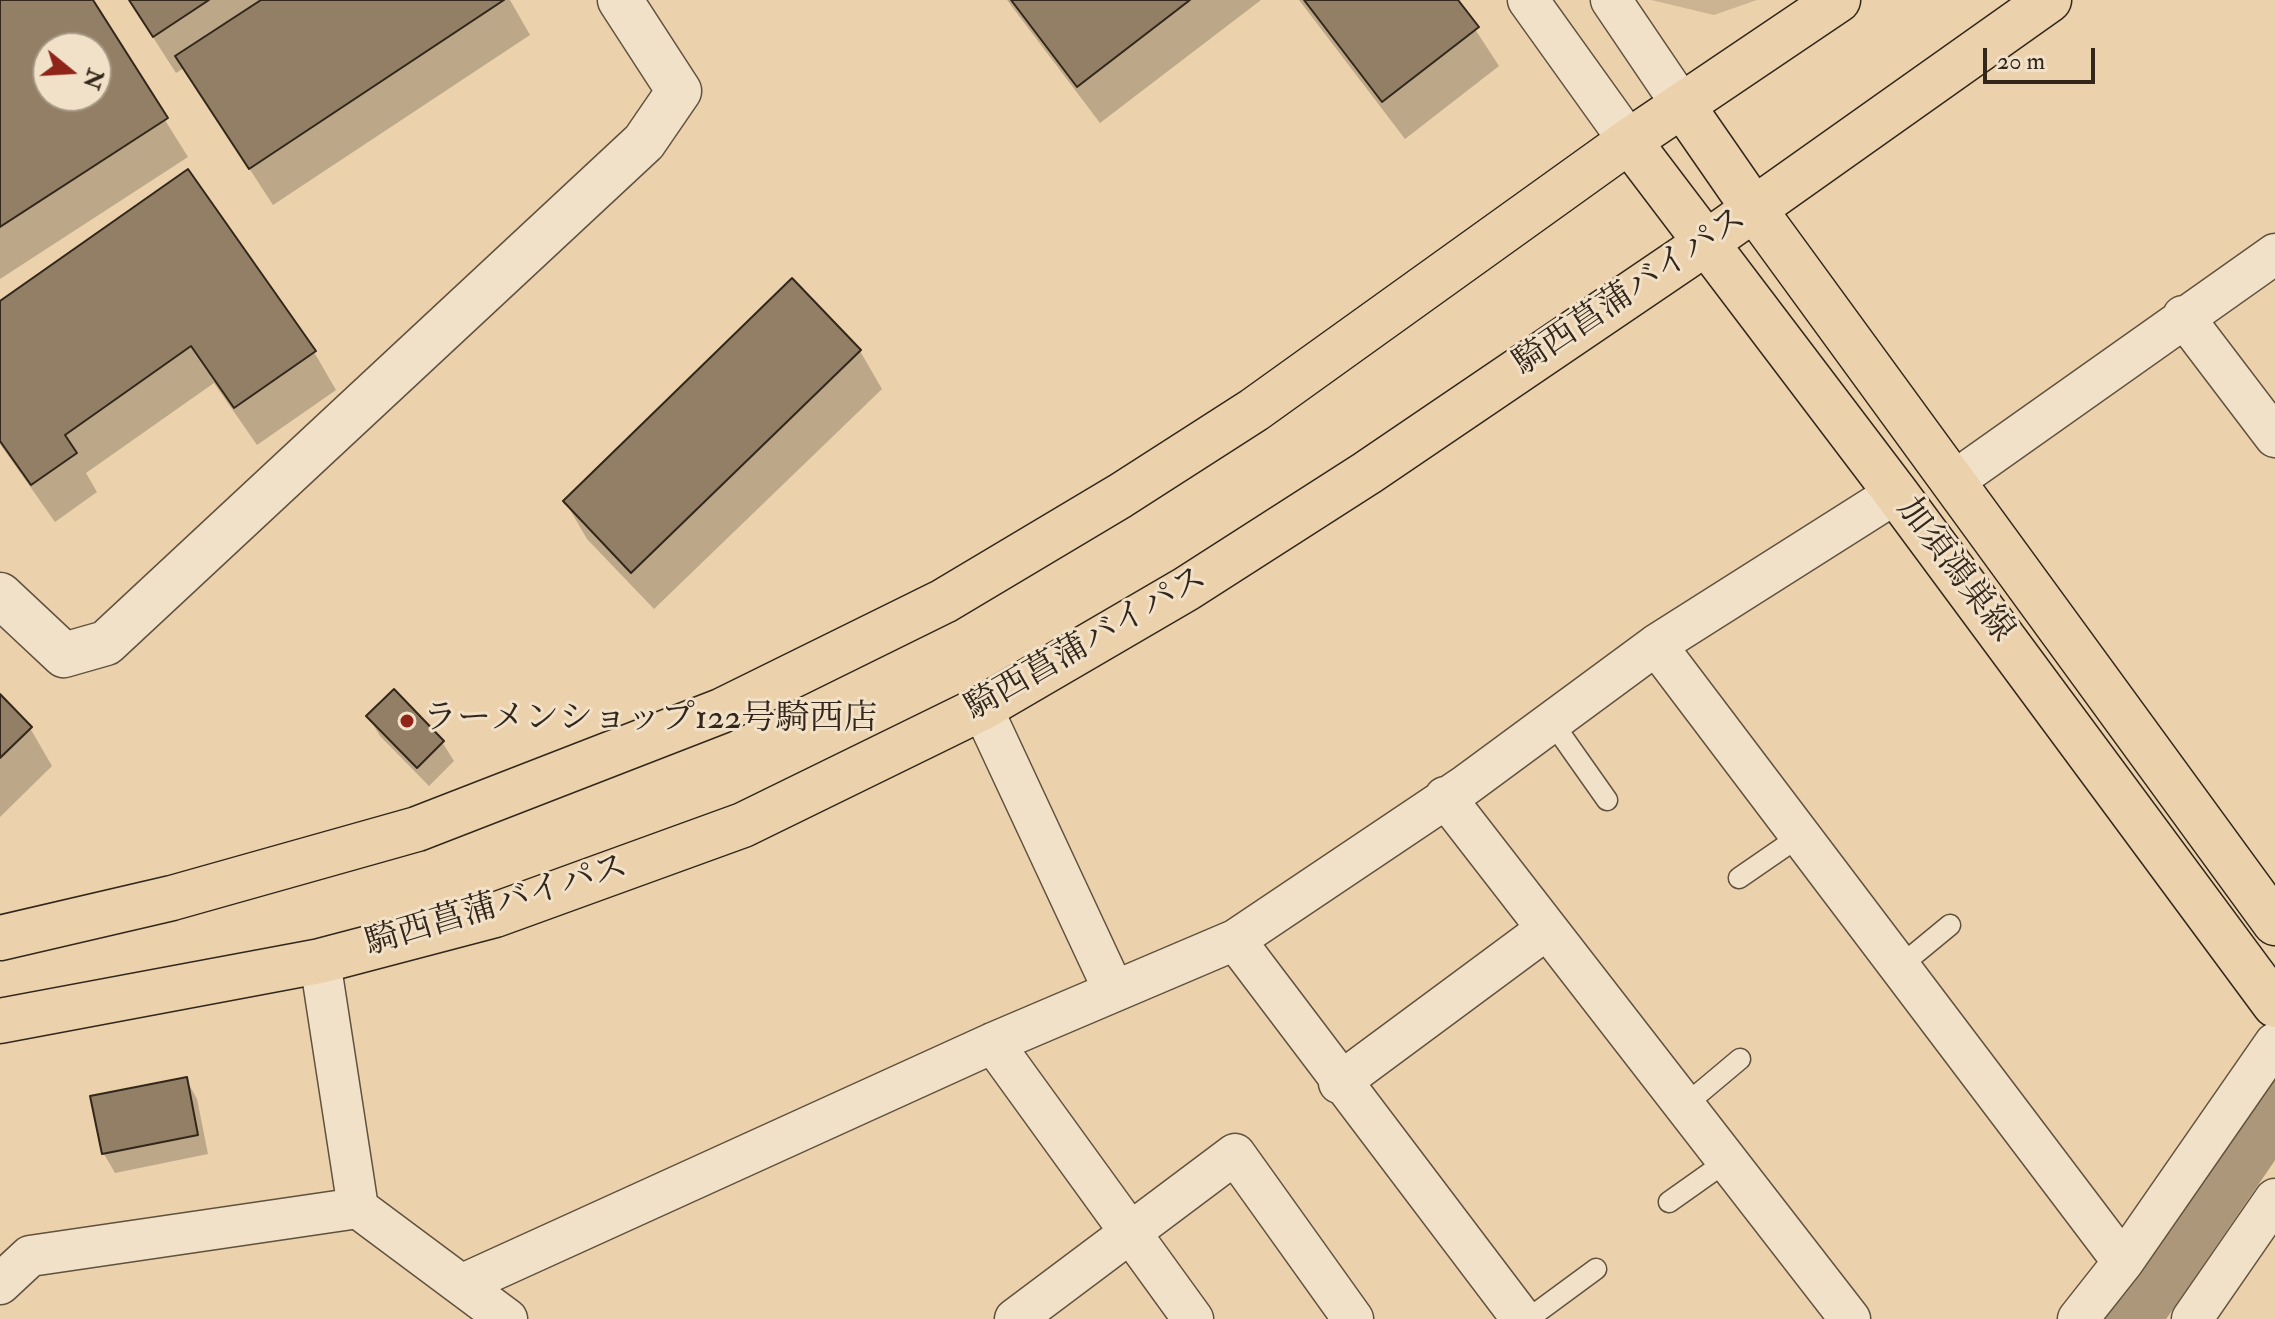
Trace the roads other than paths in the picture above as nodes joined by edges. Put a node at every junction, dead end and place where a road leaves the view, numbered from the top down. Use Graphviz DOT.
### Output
graph roads {
  1 [pos="620,0"];
  2 [pos="1528,0"];
  3 [pos="1611,0"];
  4 [pos="1838,0"];
  5 [pos="2049,0"];
  6 [pos="1682,105"];
  7 [pos="1629,141"];
  8 [pos="1754,209"];
  9 [pos="1706,243"];
  10 [pos="2275,254"];
  11 [pos="2183,316"];
  12 [pos="2275,437"];
  13 [pos="1954,481"];
  14 [pos="1896,493"];
  15 [pos="0,595"];
  16 [pos="1656,645"];
  17 [pos="982,708"];
  18 [pos="1552,722"];
  19 [pos="1445,797"];
  20 [pos="1607,800"];
  21 [pos="1800,836"];
  22 [pos="1739,878"];
  23 [pos="2275,923"];
  24 [pos="1950,925"];
  25 [pos="1547,929"];
  26 [pos="0,938"];
  27 [pos="1235,940"];
  28 [pos="320,961"];
  29 [pos="1899,967"];
  30 [pos="1114,991"];
  31 [pos="2275,1005"];
  32 [pos="0,1021"];
  33 [pos="993,1043"];
  34 [pos="2275,1043"];
  35 [pos="1740,1059"];
  36 [pos="1339,1083"];
  37 [pos="1684,1106"];
  38 [pos="1727,1161"];
  39 [pos="2275,1199"];
  40 [pos="1669,1202"];
  41 [pos="358,1208"];
  42 [pos="1129,1233"];
  43 [pos="2123,1262"];
  44 [pos="1596,1269"];
  45 [pos="0,1284"];
  46 [pos="463,1284"];
  47 [pos="507,1319"];
  48 [pos="1015,1319"];
  49 [pos="1193,1319"];
  50 [pos="1353,1319"];
  51 [pos="1522,1319"];
  52 [pos="1528,1319"];
  53 [pos="1850,1319"];
  54 [pos="2078,1319"];
  55 [pos="2192,1319"];
  1 -- 15 [label="street"];
  2 -- 7 [label="street"];
  3 -- 6 [label="street"];
  4 -- 6 [label="main road"];
  5 -- 8 [label="main road, 騎西菖蒲バイパス"];
  6 -- 7 [label="main road"];
  6 -- 8 [label="main road, 加須鴻巣線"];
  7 -- 9 [label="main road, 加須鴻巣線"];
  7 -- 26 [label="main road"];
  8 -- 9 [label="main road, 騎西菖蒲バイパス"];
  8 -- 13 [label="main road, 加須鴻巣線"];
  9 -- 14 [label="main road, 加須鴻巣線"];
  9 -- 17 [label="main road, 騎西菖蒲バイパス"];
  10 -- 11 [label="street"];
  11 -- 12 [label="street"];
  11 -- 13 [label="street"];
  13 -- 23 [label="main road, 加須鴻巣線"];
  14 -- 16 [label="street"];
  14 -- 31 [label="main road, 加須鴻巣線"];
  16 -- 18 [label="street"];
  16 -- 21 [label="street"];
  17 -- 28 [label="main road, 騎西菖蒲バイパス"];
  17 -- 30 [label="street"];
  18 -- 19 [label="street"];
  18 -- 20 [label="lane"];
  19 -- 25 [label="street"];
  19 -- 27 [label="street"];
  21 -- 22 [label="lane"];
  21 -- 29 [label="street"];
  24 -- 29 [label="lane"];
  25 -- 36 [label="street"];
  25 -- 37 [label="street"];
  27 -- 30 [label="street"];
  27 -- 36 [label="street"];
  28 -- 32 [label="main road, 騎西菖蒲バイパス"];
  28 -- 41 [label="street"];
  29 -- 43 [label="street"];
  30 -- 33 [label="street"];
  33 -- 42 [label="street"];
  33 -- 46 [label="street"];
  34 -- 43 [label="street"];
  35 -- 37 [label="lane"];
  36 -- 51 [label="street"];
  37 -- 38 [label="street"];
  38 -- 40 [label="lane"];
  38 -- 53 [label="street"];
  39 -- 55 [label="street"];
  41 -- 45 [label="street"];
  41 -- 46 [label="street"];
  42 -- 48 [label="street"];
  42 -- 49 [label="street"];
  42 -- 50 [label="street"];
  43 -- 54 [label="street"];
  44 -- 52 [label="lane"];
  46 -- 47 [label="street"];
}
